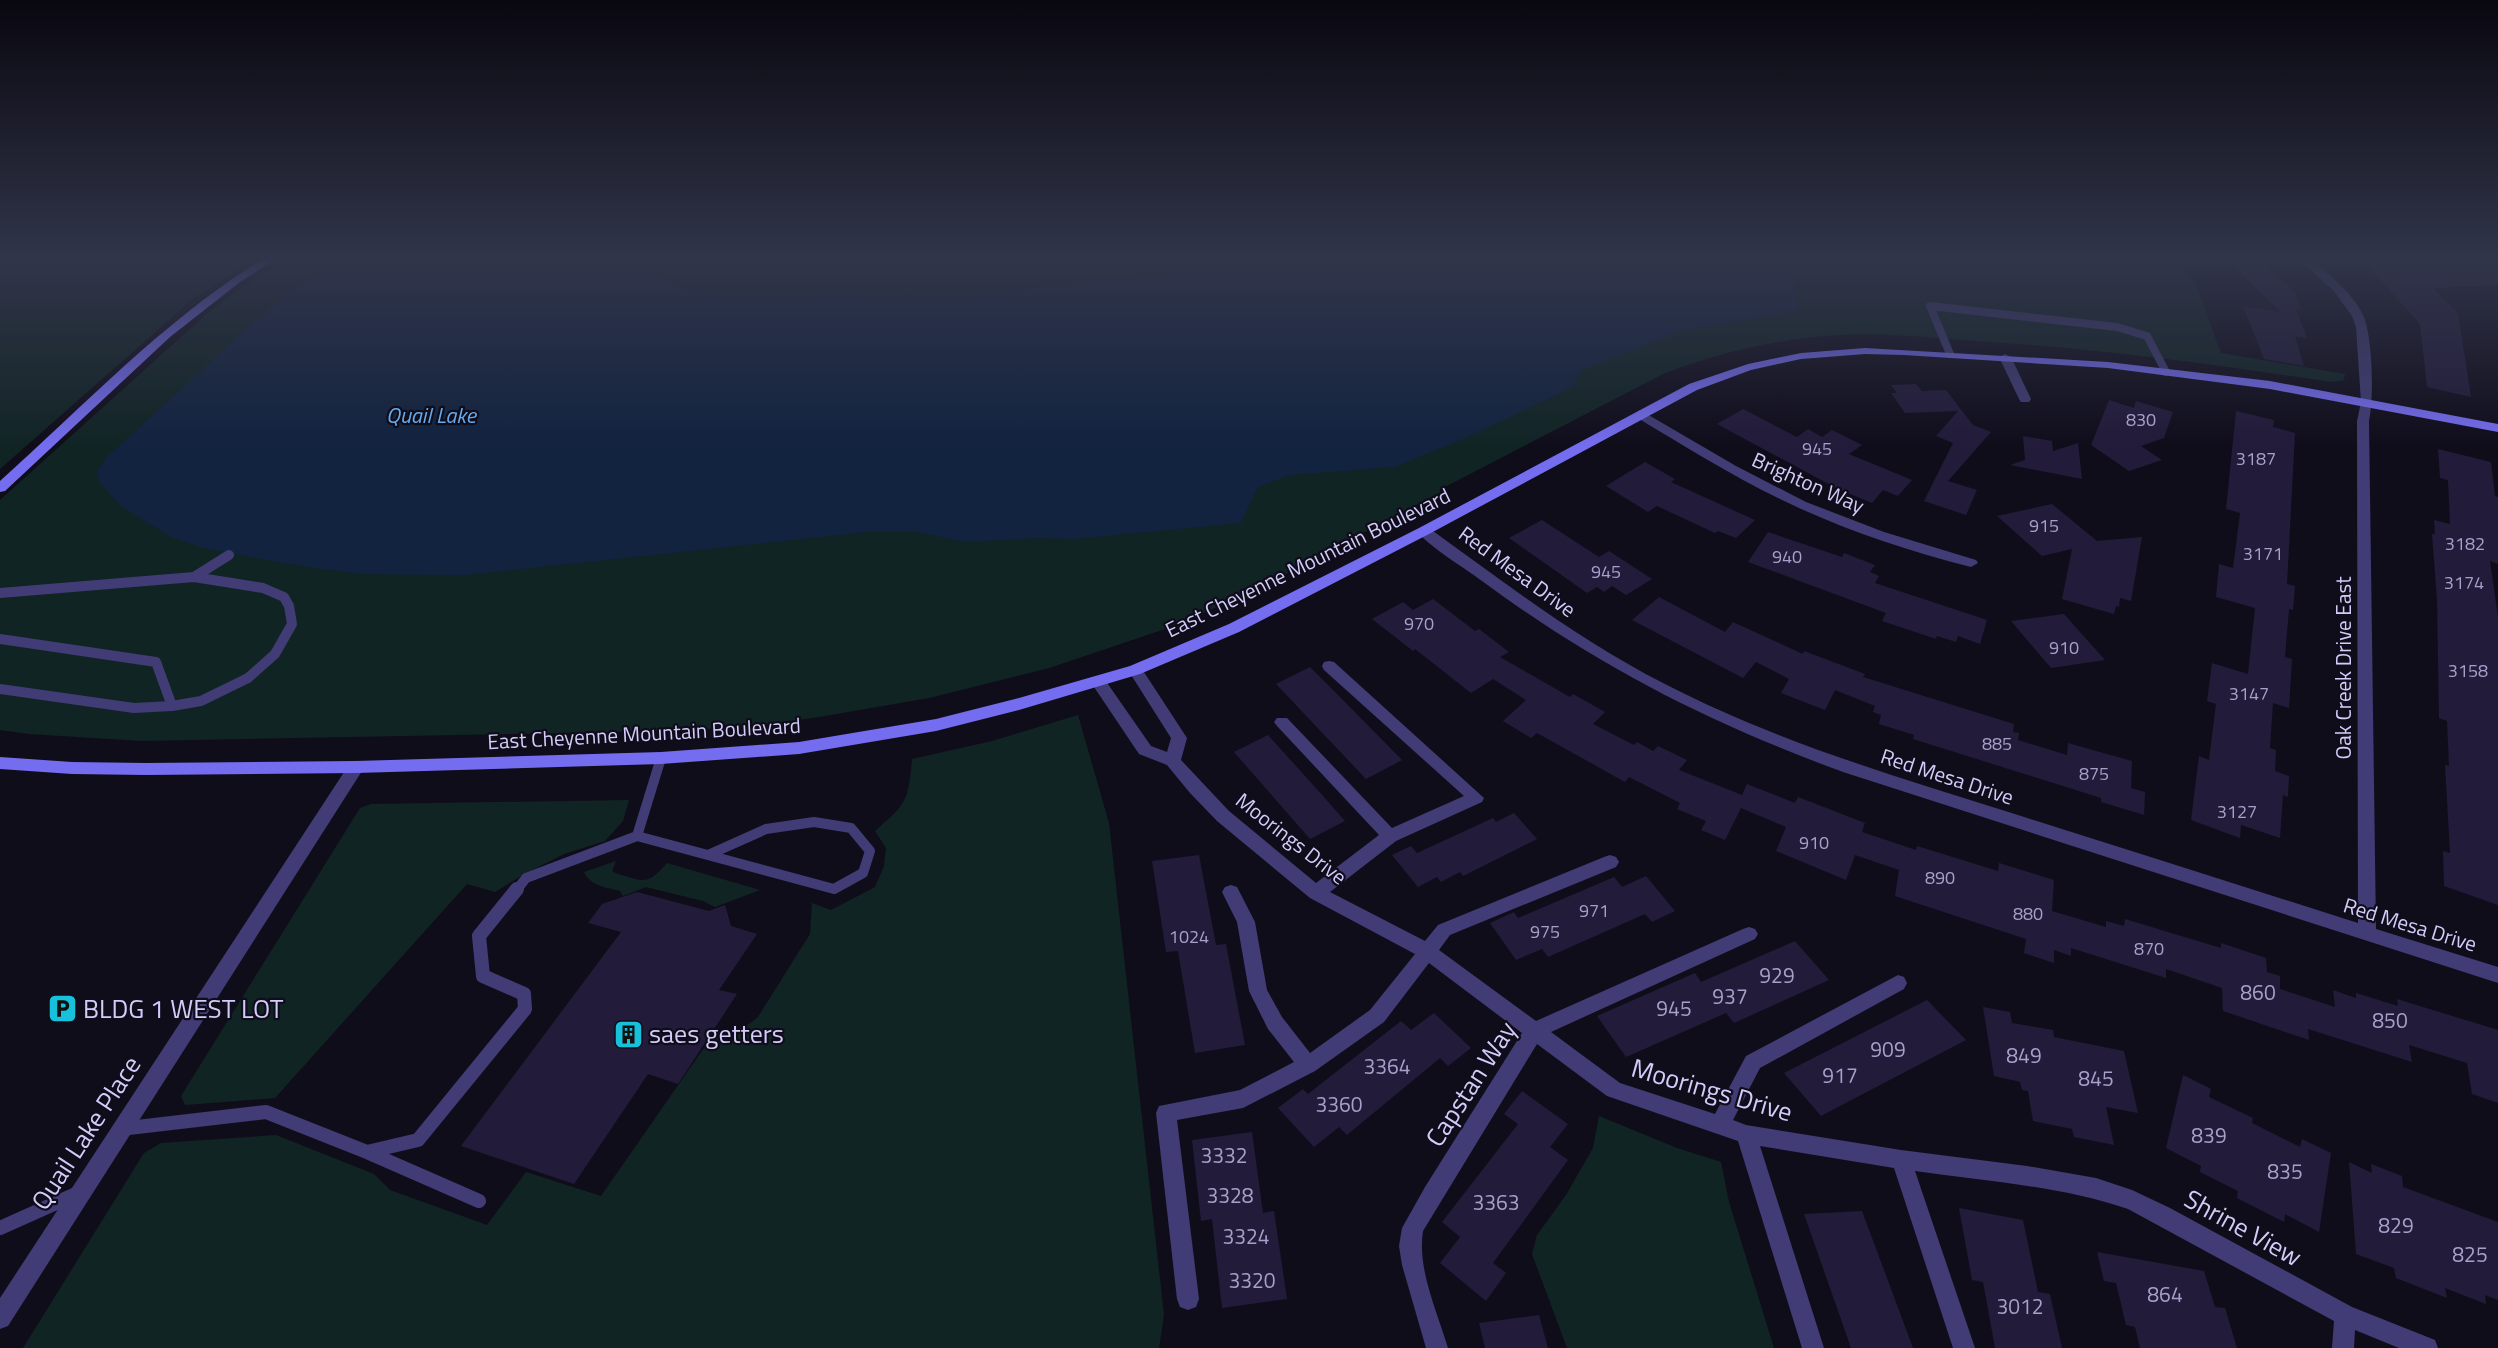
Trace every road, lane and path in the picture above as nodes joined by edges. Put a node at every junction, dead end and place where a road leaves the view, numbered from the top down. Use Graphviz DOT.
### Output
graph roads {
  1 [pos="184,320"];
  2 [pos="1934,320"];
  3 [pos="2054,320"];
  4 [pos="2360,320"];
  5 [pos="1950,354"];
  6 [pos="2005,357"];
  7 [pos="2166,372"];
  8 [pos="2025,399"];
  9 [pos="2367,402"];
  10 [pos="1640,414"];
  11 [pos="2498,428"];
  12 [pos="0,488"];
  13 [pos="1424,531"];
  14 [pos="230,555"];
  15 [pos="1971,563"];
  16 [pos="194,578"];
  17 [pos="0,593"];
  18 [pos="0,639"];
  19 [pos="1329,666"];
  20 [pos="1135,670"];
  21 [pos="1098,681"];
  22 [pos="0,688"];
  23 [pos="171,706"];
  24 [pos="1282,722"];
  25 [pos="661,758"];
  26 [pos="1173,761"];
  27 [pos="0,763"];
  28 [pos="356,767"];
  29 [pos="637,836"];
  30 [pos="1390,836"];
  31 [pos="708,855"];
  32 [pos="1610,862"];
  33 [pos="1232,892"];
  34 [pos="1316,892"];
  35 [pos="1749,934"];
  36 [pos="2367,934"];
  37 [pos="1426,951"];
  38 [pos="2498,975"];
  39 [pos="1898,983"];
  40 [pos="1534,1031"];
  41 [pos="1308,1065"];
  42 [pos="1720,1125"];
  43 [pos="120,1129"];
  44 [pos="1746,1134"];
  45 [pos="367,1152"];
  46 [pos="1901,1160"];
  47 [pos="2027,1176"];
  48 [pos="79,1193"];
  49 [pos="479,1202"];
  50 [pos="0,1228"];
  51 [pos="1188,1299"];
  52 [pos="2345,1315"];
  53 [pos="0,1318"];
  54 [pos="1437,1348"];
  55 [pos="1813,1348"];
  56 [pos="1964,1348"];
  57 [pos="2343,1348"];
  58 [pos="2427,1348"];
  1 -- 12 [label="street"];
  2 -- 5 [label="lane"];
  3 -- 7 [label="lane"];
  4 -- 9 [label="street, Oak Creek Drive East"];
  5 -- 6 [label="street, East Cheyenne Mountain Boulevard"];
  5 -- 10 [label="street, East Cheyenne Mountain Boulevard"];
  6 -- 7 [label="street, East Cheyenne Mountain Boulevard"];
  6 -- 8 [label="street"];
  7 -- 9 [label="street, East Cheyenne Mountain Boulevard"];
  9 -- 11 [label="street, East Cheyenne Mountain Boulevard"];
  9 -- 36 [label="street, Oak Creek Drive East"];
  10 -- 13 [label="street, East Cheyenne Mountain Boulevard"];
  10 -- 15 [label="street, Brighton Way"];
  13 -- 20 [label="street, East Cheyenne Mountain Boulevard"];
  13 -- 36 [label="street, Red Mesa Drive"];
  14 -- 16 [label="lane"];
  16 -- 17 [label="lane"];
  16 -- 23 [label="lane"];
  18 -- 23 [label="lane"];
  19 -- 30 [label="street"];
  20 -- 21 [label="street, East Cheyenne Mountain Boulevard"];
  20 -- 26 [label="street"];
  21 -- 25 [label="street, East Cheyenne Mountain Boulevard"];
  21 -- 26 [label="street, Moorings Drive"];
  22 -- 23 [label="lane"];
  24 -- 30 [label="street"];
  25 -- 28 [label="street, East Cheyenne Mountain Boulevard"];
  25 -- 29 [label="lane"];
  26 -- 34 [label="street, Moorings Drive"];
  27 -- 28 [label="street, East Cheyenne Mountain Boulevard"];
  28 -- 43 [label="street, Quail Lake Place"];
  29 -- 31 [label="lane"];
  29 -- 45 [label="lane"];
  30 -- 34 [label="street"];
  31 -- 31 [label="lane"];
  32 -- 37 [label="street"];
  33 -- 41 [label="street"];
  34 -- 37 [label="street, Moorings Drive"];
  35 -- 40 [label="street, Capstan Way"];
  36 -- 38 [label="street, Red Mesa Drive"];
  37 -- 40 [label="street, Moorings Drive"];
  37 -- 41 [label="street"];
  39 -- 42 [label="street"];
  40 -- 42 [label="street, Moorings Drive"];
  40 -- 54 [label="street, Capstan Way"];
  41 -- 51 [label="street"];
  42 -- 44 [label="street, Moorings Drive"];
  43 -- 45 [label="lane"];
  43 -- 48 [label="street, Quail Lake Place"];
  44 -- 46 [label="street, Moorings Drive"];
  44 -- 55 [label="street"];
  45 -- 49 [label="lane"];
  46 -- 47 [label="street, Moorings Drive"];
  46 -- 56 [label="street"];
  47 -- 52 [label="street, Shrine View"];
  48 -- 50 [label="lane"];
  48 -- 53 [label="street, Quail Lake Place"];
  52 -- 57 [label="street"];
  52 -- 58 [label="street, Shrine View"];
}
